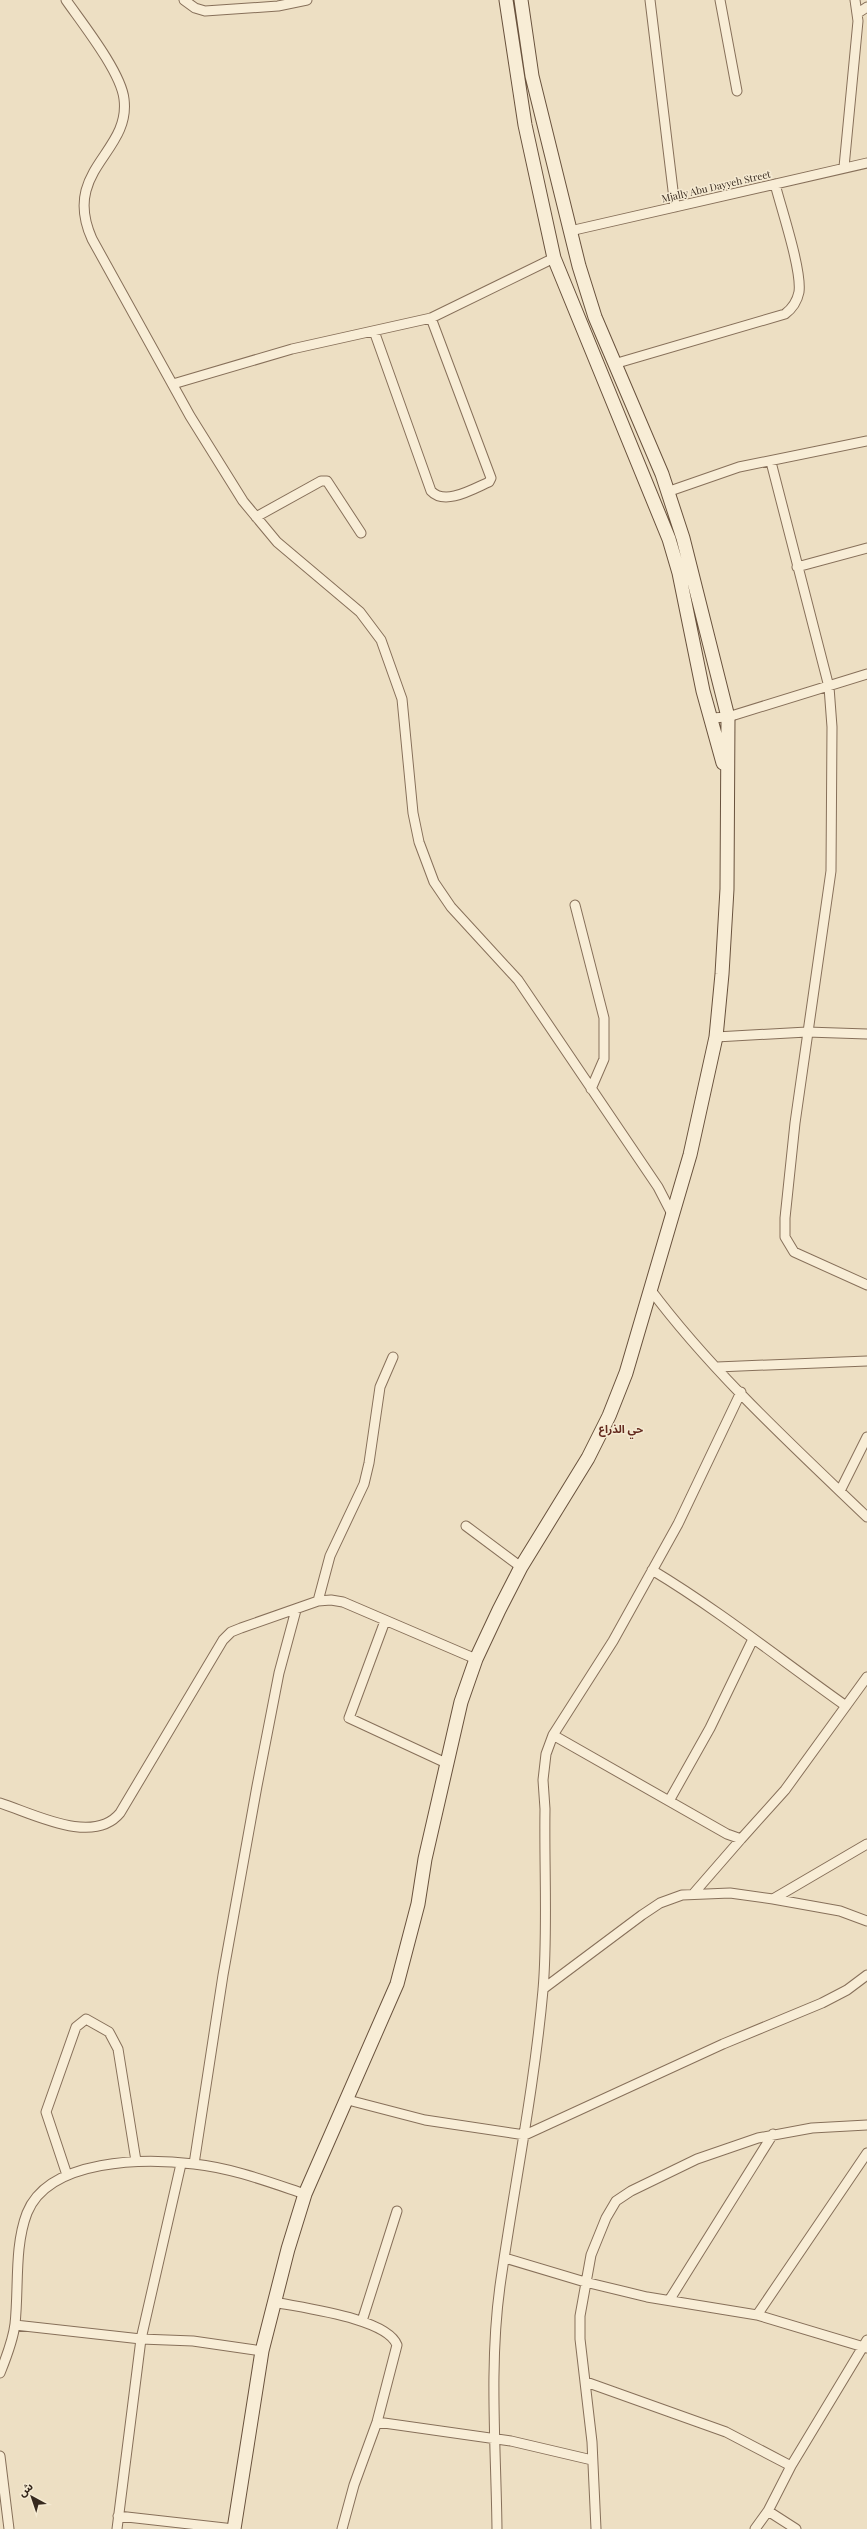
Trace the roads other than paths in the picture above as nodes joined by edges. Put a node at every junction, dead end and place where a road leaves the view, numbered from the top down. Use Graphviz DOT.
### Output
graph roads {
  1 [pos="66,0"];
  2 [pos="184,0"];
  3 [pos="307,0"];
  4 [pos="506,0"];
  5 [pos="521,0"];
  6 [pos="650,0"];
  7 [pos="720,0"];
  8 [pos="855,0"];
  9 [pos="256,4"];
  10 [pos="867,7"];
  11 [pos="858,13"];
  12 [pos="527,39"];
  13 [pos="512,42"];
  14 [pos="737,91"];
  15 [pos="867,163"];
  16 [pos="844,167"];
  17 [pos="775,184"];
  18 [pos="675,206"];
  19 [pos="570,231"];
  20 [pos="554,258"];
  21 [pos="431,318"];
  22 [pos="374,331"];
  23 [pos="614,364"];
  24 [pos="173,384"];
  25 [pos="867,441"];
  26 [pos="771,462"];
  27 [pos="667,492"];
  28 [pos="256,518"];
  29 [pos="361,533"];
  30 [pos="867,548"];
  31 [pos="797,567"];
  32 [pos="867,674"];
  33 [pos="829,687"];
  34 [pos="728,717"];
  35 [pos="711,718"];
  36 [pos="726,776"];
  37 [pos="575,904"];
  38 [pos="807,1032"];
  39 [pos="867,1034"];
  40 [pos="716,1037"];
  41 [pos="591,1089"];
  42 [pos="673,1216"];
  43 [pos="867,1285"];
  44 [pos="650,1290"];
  45 [pos="393,1357"];
  46 [pos="867,1361"];
  47 [pos="717,1367"];
  48 [pos="741,1392"];
  49 [pos="867,1436"];
  50 [pos="840,1492"];
  51 [pos="867,1517"];
  52 [pos="466,1526"];
  53 [pos="521,1567"];
  54 [pos="652,1570"];
  55 [pos="318,1601"];
  56 [pos="296,1610"];
  57 [pos="385,1621"];
  58 [pos="753,1638"];
  59 [pos="476,1659"];
  60 [pos="867,1677"];
  61 [pos="846,1706"];
  62 [pos="553,1735"];
  63 [pos="446,1763"];
  64 [pos="669,1801"];
  65 [pos="0,1803"];
  66 [pos="741,1839"];
  67 [pos="867,1844"];
  68 [pos="694,1893"];
  69 [pos="773,1899"];
  70 [pos="867,1921"];
  71 [pos="867,1975"];
  72 [pos="543,1989"];
  73 [pos="348,2100"];
  74 [pos="867,2125"];
  75 [pos="773,2134"];
  76 [pos="526,2135"];
  77 [pos="867,2152"];
  78 [pos="136,2161"];
  79 [pos="181,2164"];
  80 [pos="194,2164"];
  81 [pos="67,2175"];
  82 [pos="305,2194"];
  83 [pos="397,2211"];
  84 [pos="505,2258"];
  85 [pos="585,2282"];
  86 [pos="670,2299"];
  87 [pos="274,2302"];
  88 [pos="757,2315"];
  89 [pos="362,2321"];
  90 [pos="15,2325"];
  91 [pos="141,2339"];
  92 [pos="865,2345"];
  93 [pos="262,2351"];
  94 [pos="0,2373"];
  95 [pos="586,2382"];
  96 [pos="377,2422"];
  97 [pos="493,2439"];
  98 [pos="0,2456"];
  99 [pos="592,2460"];
  100 [pos="791,2466"];
  101 [pos="768,2511"];
  102 [pos="118,2516"];
  103 [pos="9,2529"];
  104 [pos="117,2529"];
  105 [pos="234,2529"];
  106 [pos="342,2529"];
  107 [pos="498,2529"];
  108 [pos="596,2529"];
  109 [pos="755,2529"];
  110 [pos="796,2529"];
  1 -- 24 [label="street"];
  2 -- 9 [label="street"];
  3 -- 9 [label="street"];
  4 -- 13 [label="main road"];
  5 -- 12 [label="main road"];
  6 -- 18 [label="street"];
  7 -- 14 [label="street"];
  8 -- 11 [label="street"];
  10 -- 11 [label="street"];
  11 -- 16 [label="street"];
  12 -- 13 [label="main road"];
  12 -- 19 [label="main road"];
  13 -- 20 [label="main road"];
  15 -- 16 [label="street, Mjally Abu Dayyeh Street"];
  16 -- 17 [label="street, Mjally Abu Dayyeh Street"];
  17 -- 18 [label="street, Mjally Abu Dayyeh Street"];
  17 -- 23 [label="street"];
  18 -- 19 [label="street, Mjally Abu Dayyeh Street"];
  19 -- 23 [label="main road"];
  20 -- 21 [label="street"];
  20 -- 35 [label="main road"];
  21 -- 22 [label="street"];
  21 -- 22 [label="street"];
  22 -- 24 [label="street"];
  23 -- 27 [label="main road"];
  24 -- 28 [label="street"];
  25 -- 26 [label="street"];
  26 -- 27 [label="street"];
  26 -- 31 [label="street"];
  27 -- 34 [label="main road"];
  28 -- 29 [label="street"];
  28 -- 41 [label="street"];
  30 -- 31 [label="street"];
  31 -- 33 [label="street"];
  32 -- 33 [label="street"];
  33 -- 34 [label="street"];
  33 -- 38 [label="street"];
  34 -- 35 [label="street"];
  34 -- 36 [label="main road"];
  35 -- 36 [label="main road"];
  36 -- 40 [label="main road"];
  37 -- 41 [label="street"];
  38 -- 39 [label="street"];
  38 -- 40 [label="street"];
  38 -- 43 [label="street"];
  40 -- 42 [label="main road"];
  41 -- 42 [label="street"];
  42 -- 44 [label="main road"];
  44 -- 47 [label="street"];
  44 -- 53 [label="main road"];
  45 -- 55 [label="street"];
  46 -- 47 [label="street"];
  47 -- 48 [label="street"];
  48 -- 50 [label="street"];
  48 -- 54 [label="street"];
  49 -- 50 [label="street"];
  50 -- 51 [label="street"];
  52 -- 53 [label="street"];
  53 -- 59 [label="main road"];
  54 -- 58 [label="street"];
  54 -- 62 [label="street"];
  55 -- 56 [label="street"];
  55 -- 57 [label="street"];
  56 -- 65 [label="street"];
  56 -- 80 [label="street"];
  57 -- 59 [label="street"];
  57 -- 63 [label="street"];
  58 -- 61 [label="street"];
  58 -- 64 [label="street"];
  59 -- 63 [label="main road"];
  60 -- 61 [label="street"];
  61 -- 66 [label="street"];
  62 -- 64 [label="street"];
  62 -- 72 [label="street"];
  63 -- 73 [label="main road"];
  64 -- 66 [label="street"];
  66 -- 68 [label="street"];
  67 -- 69 [label="street"];
  68 -- 69 [label="street"];
  68 -- 72 [label="street"];
  69 -- 70 [label="street"];
  71 -- 76 [label="street"];
  72 -- 76 [label="street"];
  73 -- 76 [label="street"];
  73 -- 82 [label="main road"];
  74 -- 75 [label="street"];
  75 -- 85 [label="street"];
  75 -- 86 [label="street"];
  76 -- 84 [label="street"];
  77 -- 88 [label="street"];
  78 -- 79 [label="street"];
  78 -- 81 [label="street"];
  78 -- 81 [label="street"];
  79 -- 80 [label="street"];
  79 -- 91 [label="street"];
  80 -- 82 [label="street"];
  81 -- 90 [label="street"];
  82 -- 87 [label="main road"];
  83 -- 89 [label="street"];
  84 -- 85 [label="street"];
  84 -- 97 [label="street"];
  85 -- 86 [label="street"];
  85 -- 95 [label="street"];
  86 -- 88 [label="street"];
  87 -- 89 [label="street"];
  87 -- 93 [label="main road"];
  88 -- 92 [label="street"];
  89 -- 96 [label="street"];
  90 -- 91 [label="street"];
  90 -- 94 [label="street"];
  91 -- 93 [label="street"];
  91 -- 102 [label="street"];
  92 -- 100 [label="street"];
  93 -- 105 [label="main road"];
  95 -- 99 [label="street"];
  95 -- 100 [label="street"];
  96 -- 97 [label="street"];
  96 -- 106 [label="street"];
  97 -- 99 [label="street"];
  97 -- 107 [label="street"];
  98 -- 103 [label="street"];
  99 -- 108 [label="street"];
  100 -- 101 [label="street"];
  101 -- 109 [label="street"];
  101 -- 110 [label="street"];
  102 -- 104 [label="street"];
  102 -- 105 [label="street"];
}
